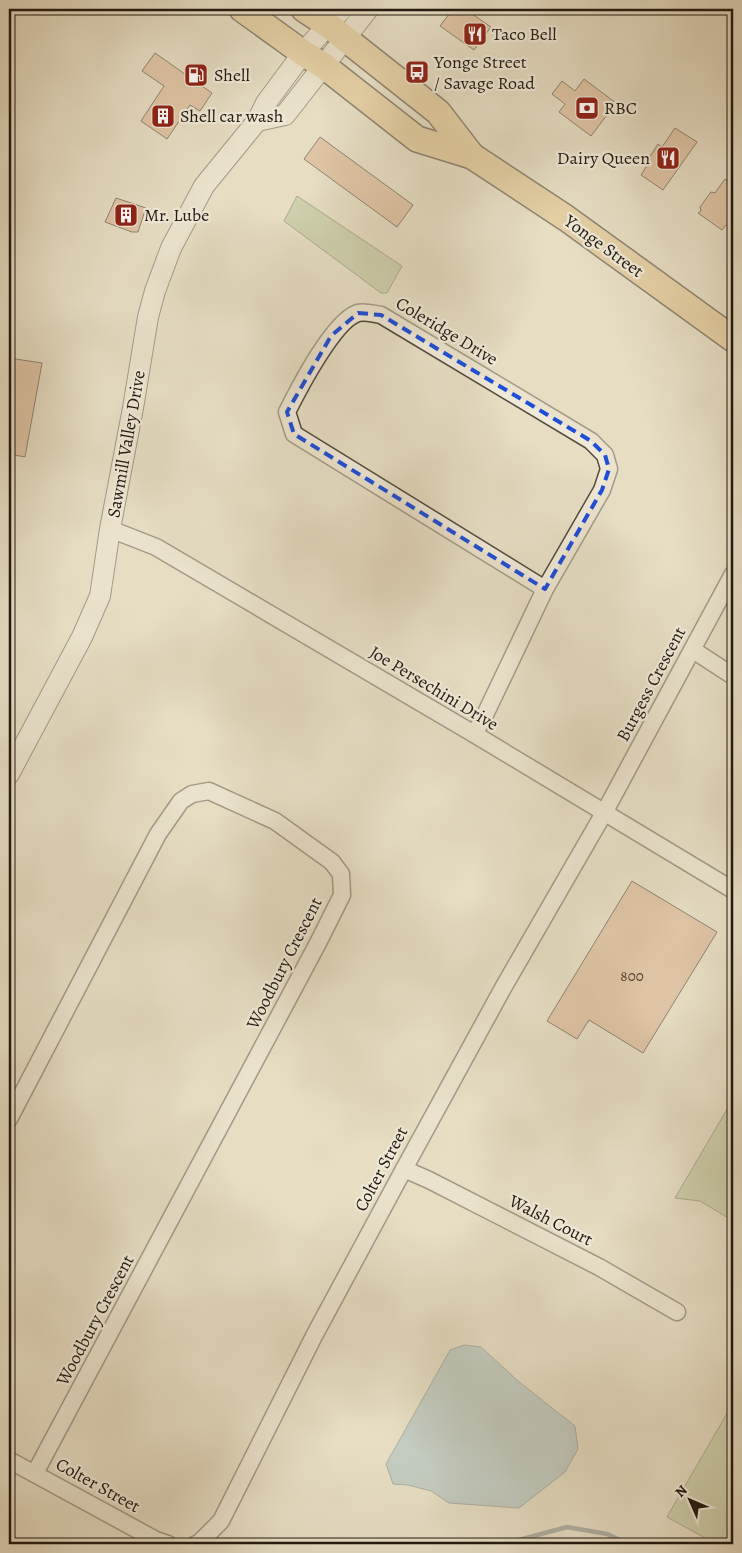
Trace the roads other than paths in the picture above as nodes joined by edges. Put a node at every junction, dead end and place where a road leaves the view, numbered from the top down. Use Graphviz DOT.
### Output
graph roads {
  1 [pos="242,9"];
  2 [pos="304,9"];
  3 [pos="368,9"];
  4 [pos="338,24"];
  5 [pos="303,53"];
  6 [pos="324,66"];
  7 [pos="257,121"];
  8 [pos="472,156"];
  9 [pos="733,339"];
  10 [pos="110,529"];
  11 [pos="733,574"];
  12 [pos="545,589"];
  13 [pos="693,650"];
  14 [pos="733,676"];
  15 [pos="474,734"];
  16 [pos="9,774"];
  17 [pos="604,813"];
  18 [pos="733,890"];
  19 [pos="9,1119"];
  20 [pos="404,1169"];
  21 [pos="677,1312"];
  22 [pos="9,1460"];
  23 [pos="35,1473"];
  24 [pos="168,1544"];
  25 [pos="196,1544"];
  1 -- 5 [label="main road, Yonge Street"];
  2 -- 4 [label="main road, Yonge Street"];
  3 -- 4 [label="street"];
  4 -- 5 [label="street, Sawmill Valley Drive"];
  4 -- 6 [label="street"];
  4 -- 8 [label="main road, Yonge Street"];
  5 -- 6 [label="main road, Yonge Street"];
  5 -- 7 [label="street, Sawmill Valley Drive"];
  6 -- 7 [label="street"];
  6 -- 8 [label="main road, Yonge Street"];
  7 -- 10 [label="street, Sawmill Valley Drive"];
  8 -- 9 [label="main road, Yonge Street"];
  10 -- 15 [label="street, Joe Persechini Drive"];
  10 -- 16 [label="street, Sawmill Valley Drive"];
  11 -- 13 [label="street, Burgess Crescent"];
  12 -- 12 [label="street, Coleridge Drive"];
  12 -- 15 [label="street, Coleridge Drive"];
  13 -- 14 [label="street"];
  13 -- 17 [label="street, Burgess Crescent"];
  15 -- 17 [label="street, Joe Persechini Drive"];
  17 -- 18 [label="street, Joe Persechini Drive"];
  17 -- 20 [label="street, Colter Street"];
  19 -- 23 [label="street, Woodbury Crescent"];
  20 -- 21 [label="street, Walsh Court"];
  20 -- 25 [label="street, Colter Street"];
  22 -- 23 [label="street, Colter Street"];
  23 -- 24 [label="street, Colter Street"];
}
